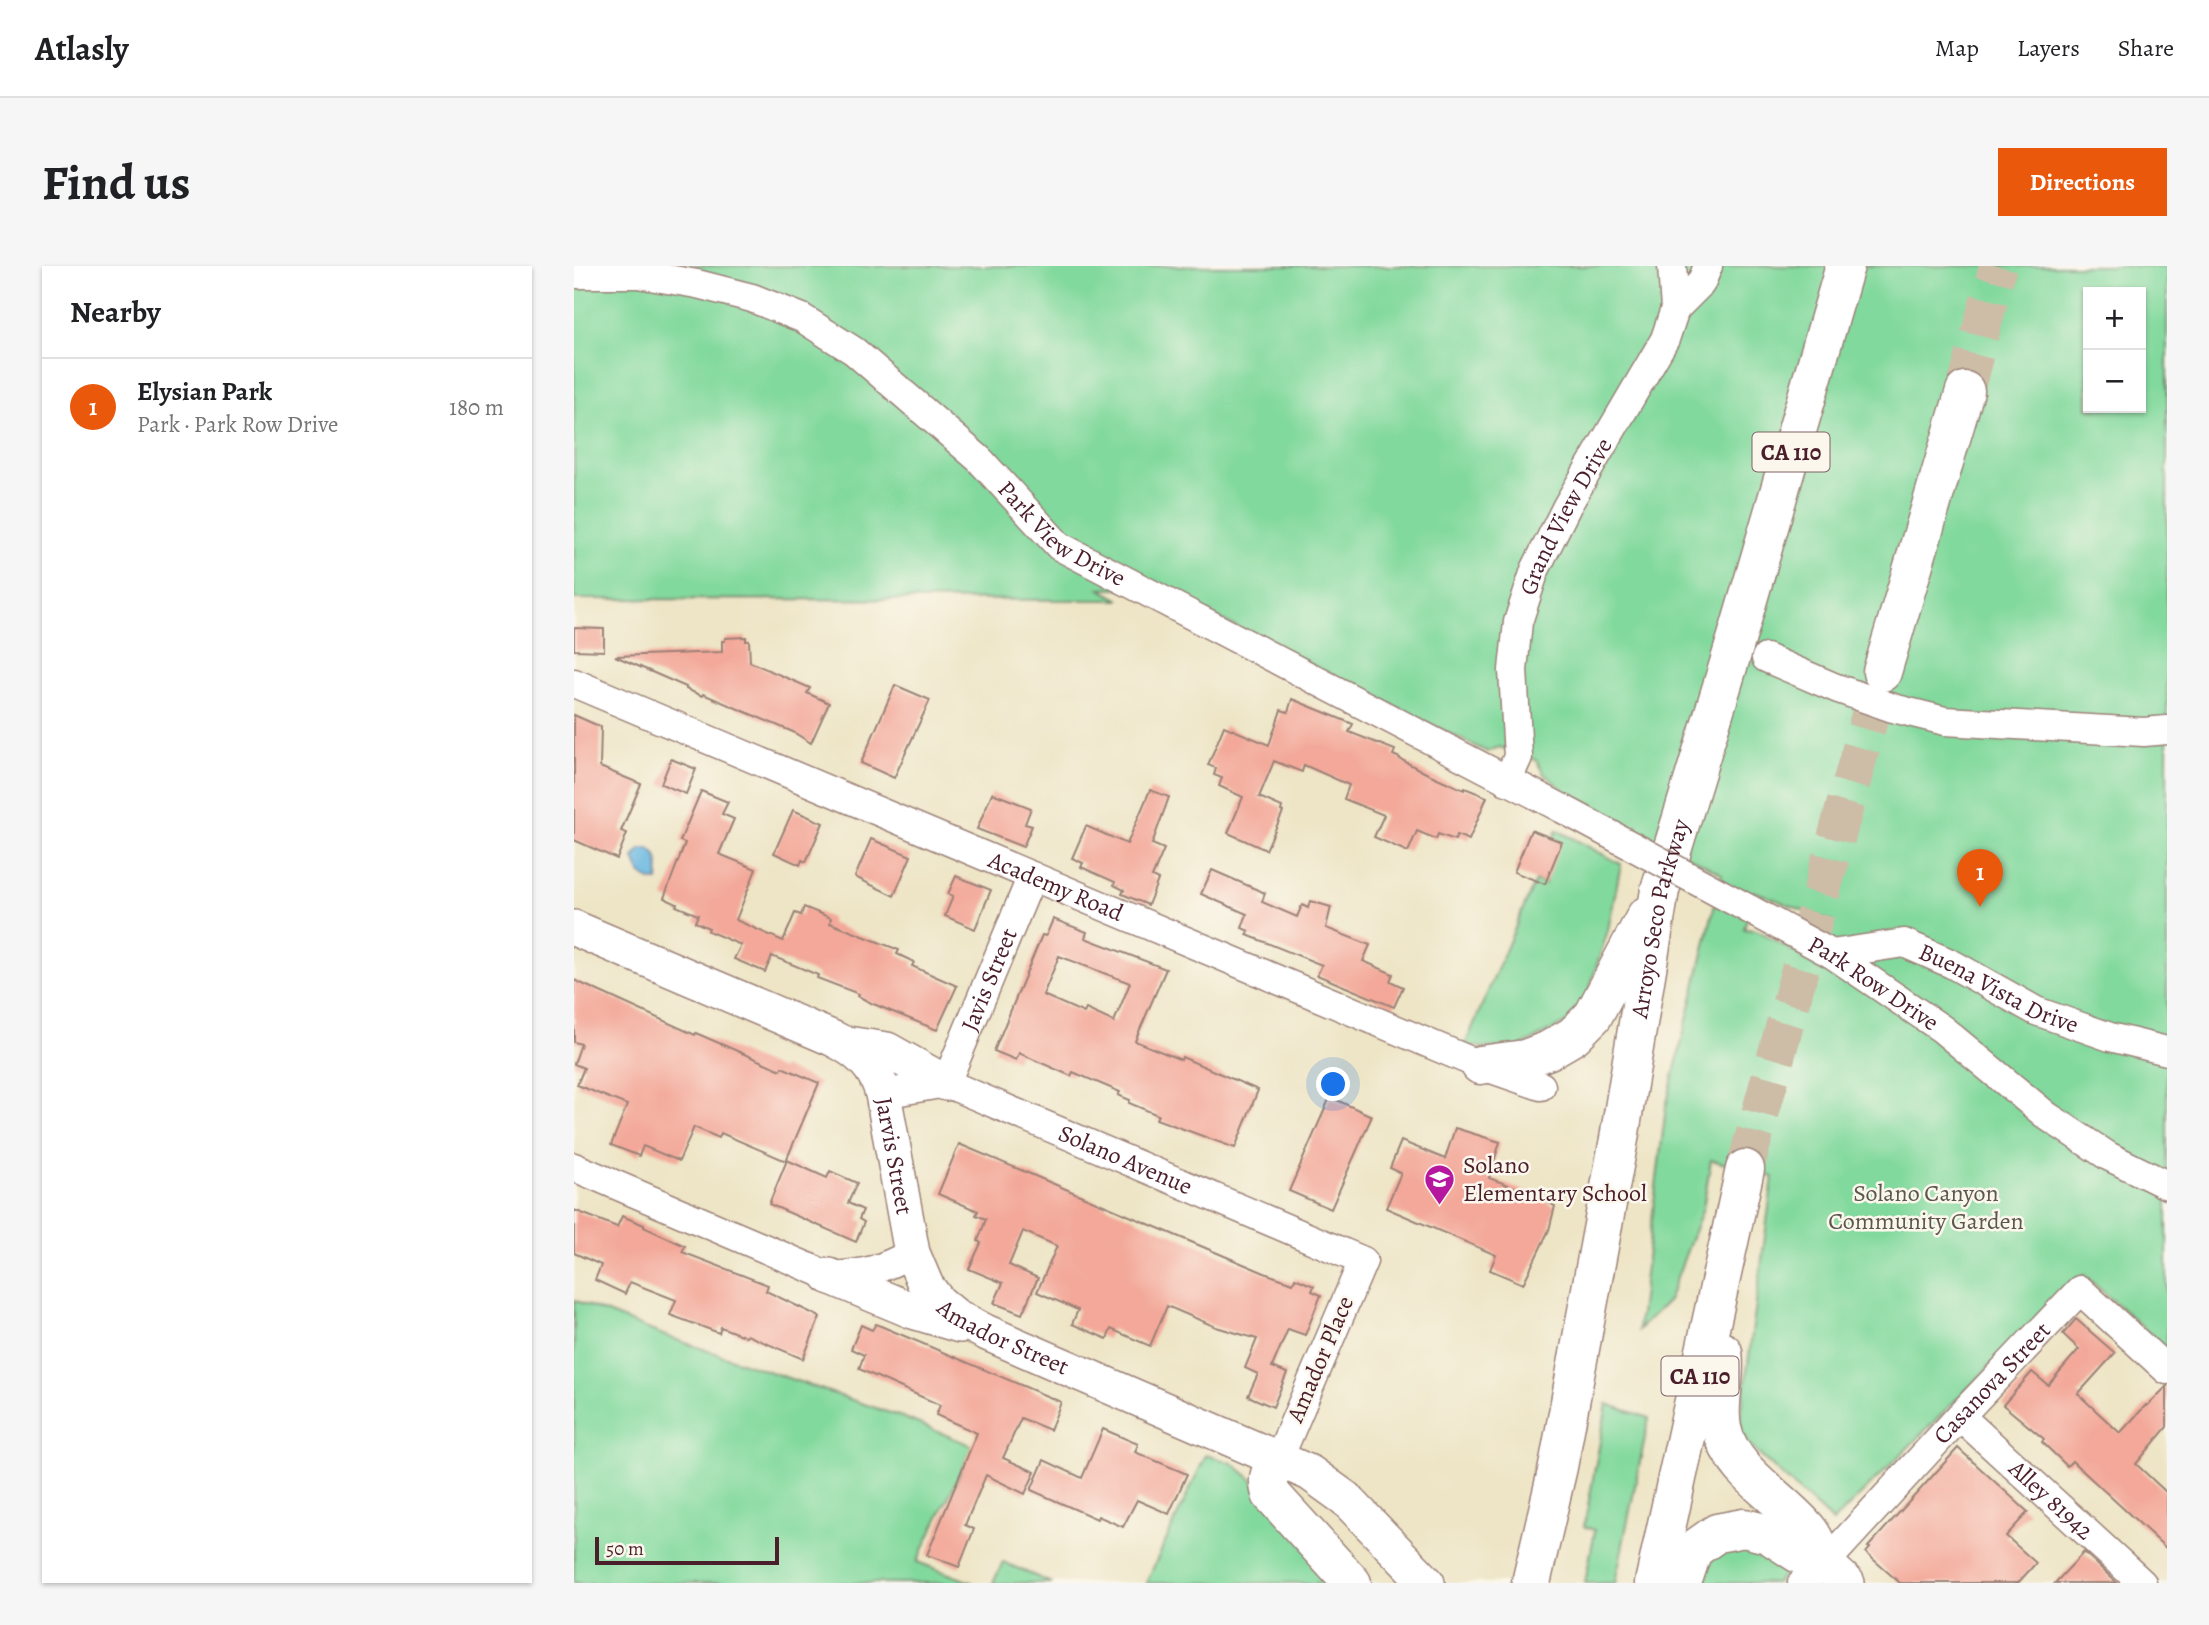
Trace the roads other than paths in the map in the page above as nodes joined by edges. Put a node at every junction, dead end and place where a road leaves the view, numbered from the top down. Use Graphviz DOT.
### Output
graph roads {
  1 [pos="1672,266"];
  2 [pos="1707,266"];
  3 [pos="1844,266"];
  4 [pos="574,274"];
  5 [pos="1675,309"];
  6 [pos="1965,391"];
  7 [pos="1766,658"];
  8 [pos="1882,672"];
  9 [pos="574,682"];
  10 [pos="2167,730"];
  11 [pos="1507,781"];
  12 [pos="1563,809"];
  13 [pos="1032,876"];
  14 [pos="1660,890"];
  15 [pos="574,928"];
  16 [pos="1832,954"];
  17 [pos="2167,1051"];
  18 [pos="855,1052"];
  19 [pos="1480,1065"];
  20 [pos="946,1083"];
  21 [pos="1541,1086"];
  22 [pos="883,1094"];
  23 [pos="574,1167"];
  24 [pos="1745,1169"];
  25 [pos="2167,1185"];
  26 [pos="912,1253"];
  27 [pos="1363,1261"];
  28 [pos="829,1276"];
  29 [pos="1716,1303"];
  30 [pos="985,1332"];
  31 [pos="2167,1370"];
  32 [pos="1960,1416"];
  33 [pos="1279,1458"];
  34 [pos="1825,1577"];
  35 [pos="1352,1583"];
  36 [pos="1427,1583"];
  37 [pos="1531,1583"];
  38 [pos="1654,1583"];
  39 [pos="1682,1583"];
  40 [pos="2142,1583"];
  1 -- 5 [label="street, Grand View Drive"];
  2 -- 5 [label="street"];
  3 -- 14 [label="highway, Arroyo Seco Parkway / CA 110"];
  4 -- 11 [label="street, Park View Drive"];
  5 -- 11 [label="street, Grand View Drive"];
  6 -- 8 [label="highway"];
  7 -- 10 [label="street"];
  9 -- 13 [label="street, Academy Road"];
  11 -- 12 [label="street, Park View Drive"];
  12 -- 16 [label="street, Park Row Drive, bridge"];
  13 -- 19 [label="street, Academy Road"];
  13 -- 20 [label="street, Javis Street"];
  14 -- 19 [label="highway"];
  14 -- 37 [label="highway, Arroyo Seco Parkway / CA 110"];
  15 -- 18 [label="main road"];
  16 -- 17 [label="street, Buena Vista Drive"];
  16 -- 25 [label="street, Park Row Drive"];
  18 -- 20 [label="main road"];
  18 -- 22 [label="main road, Jarvis Street"];
  19 -- 21 [label="street, Academy Road"];
  20 -- 22 [label="street"];
  20 -- 27 [label="street, Solano Avenue"];
  22 -- 26 [label="main road, Jarvis Street"];
  23 -- 28 [label="street"];
  24 -- 29 [label="highway, CA 110"];
  26 -- 28 [label="street"];
  26 -- 30 [label="main road, Amador Street"];
  27 -- 33 [label="street, Amador Place"];
  28 -- 30 [label="main road"];
  29 -- 34 [label="highway"];
  29 -- 38 [label="highway, CA 110"];
  30 -- 33 [label="main road, Amador Street"];
  31 -- 32 [label="street, Casanova Street"];
  32 -- 34 [label="street, Casanova Street"];
  32 -- 40 [label="street, Alley 81942"];
  33 -- 35 [label="highway"];
  33 -- 36 [label="main road, Amador Street"];
  34 -- 39 [label="highway"];
}
